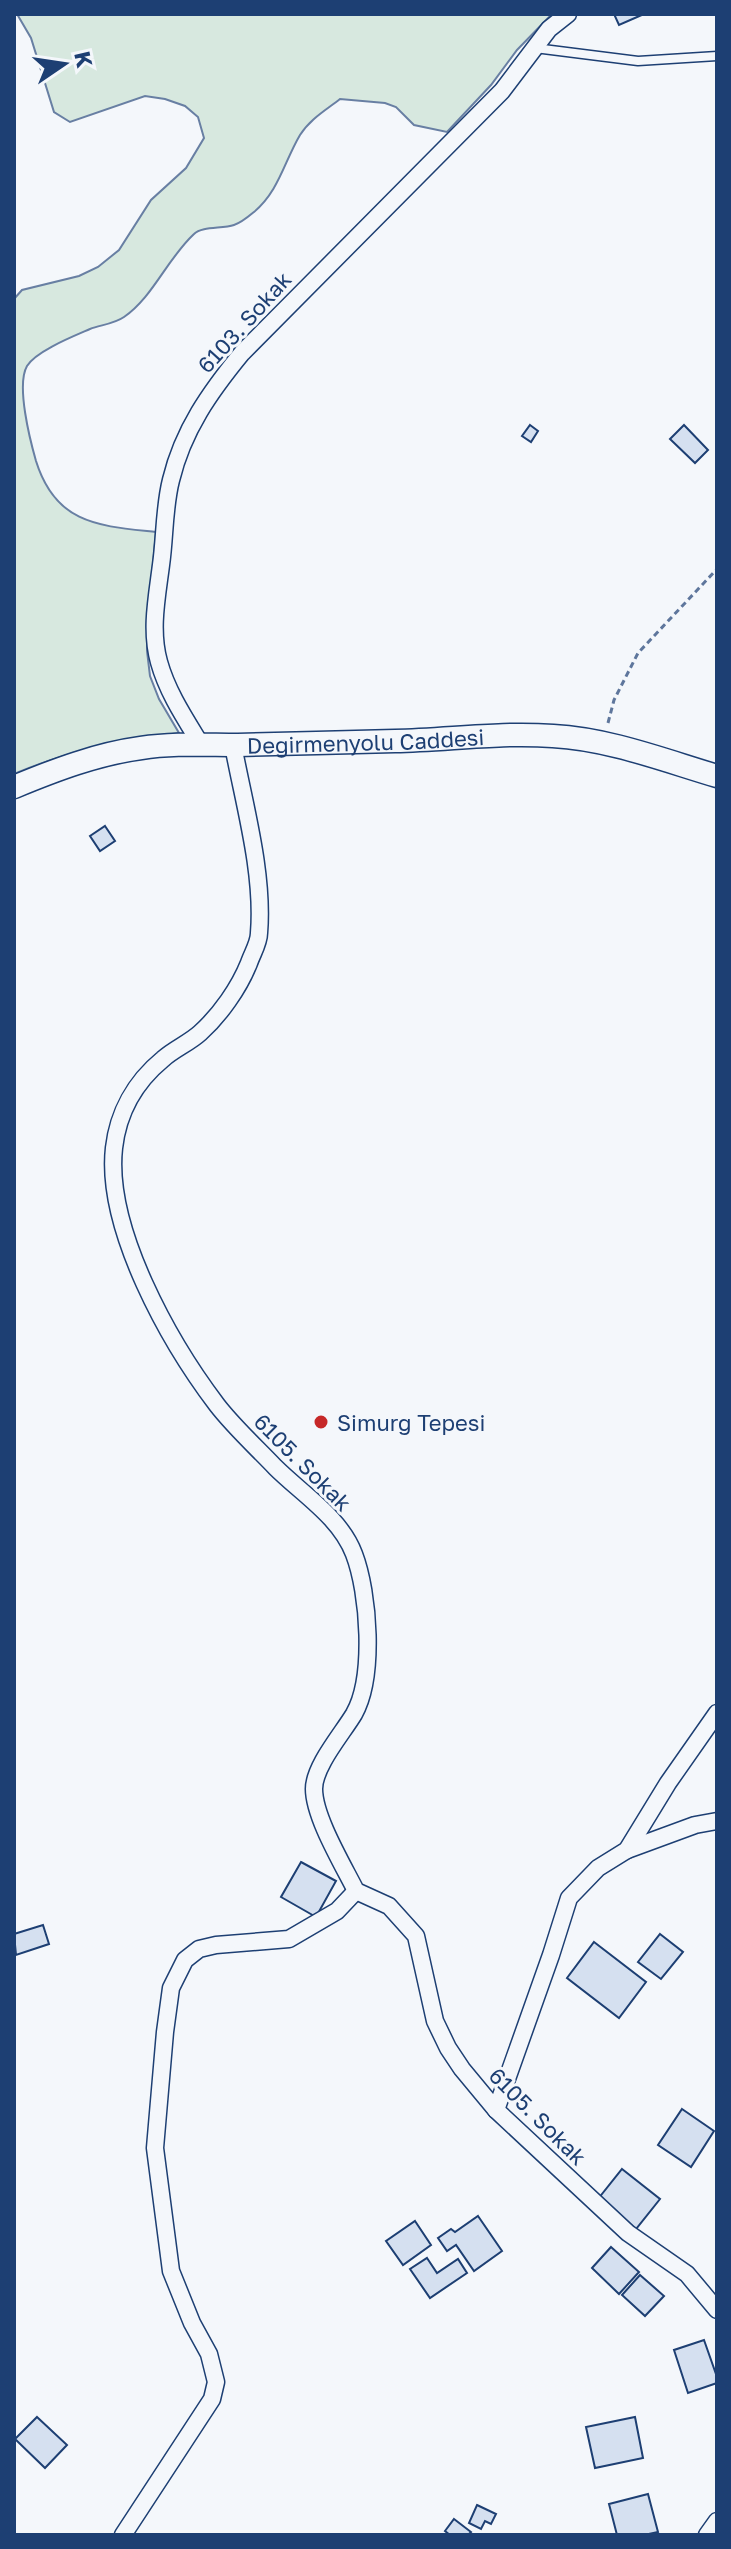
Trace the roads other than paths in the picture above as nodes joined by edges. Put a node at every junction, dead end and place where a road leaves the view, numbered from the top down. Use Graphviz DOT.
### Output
graph roads {
  1 [pos="568,14"];
  2 [pos="535,48"];
  3 [pos="717,56"];
  4 [pos="200,743"];
  5 [pos="233,745"];
  6 [pos="717,776"];
  7 [pos="14,787"];
  8 [pos="717,1713"];
  9 [pos="717,1821"];
  10 [pos="627,1850"];
  11 [pos="356,1891"];
  12 [pos="496,2110"];
  13 [pos="717,2310"];
  14 [pos="717,2521"];
  15 [pos="123,2535"];
  16 [pos="707,2535"];
  1 -- 2 [label="street, 6103. Sokak"];
  2 -- 3 [label="lane"];
  2 -- 4 [label="street, 6103. Sokak"];
  4 -- 5 [label="street, Değirmenyolu Caddesi"];
  4 -- 7 [label="street, Değirmenyolu Caddesi"];
  5 -- 6 [label="street, Değirmenyolu Caddesi"];
  5 -- 11 [label="street, 6105. Sokak"];
  8 -- 10 [label="street"];
  9 -- 10 [label="street"];
  10 -- 12 [label="street"];
  11 -- 12 [label="street, 6105. Sokak"];
  11 -- 15 [label="street"];
  12 -- 13 [label="street, 6105. Sokak"];
  14 -- 16 [label="street"];
}
